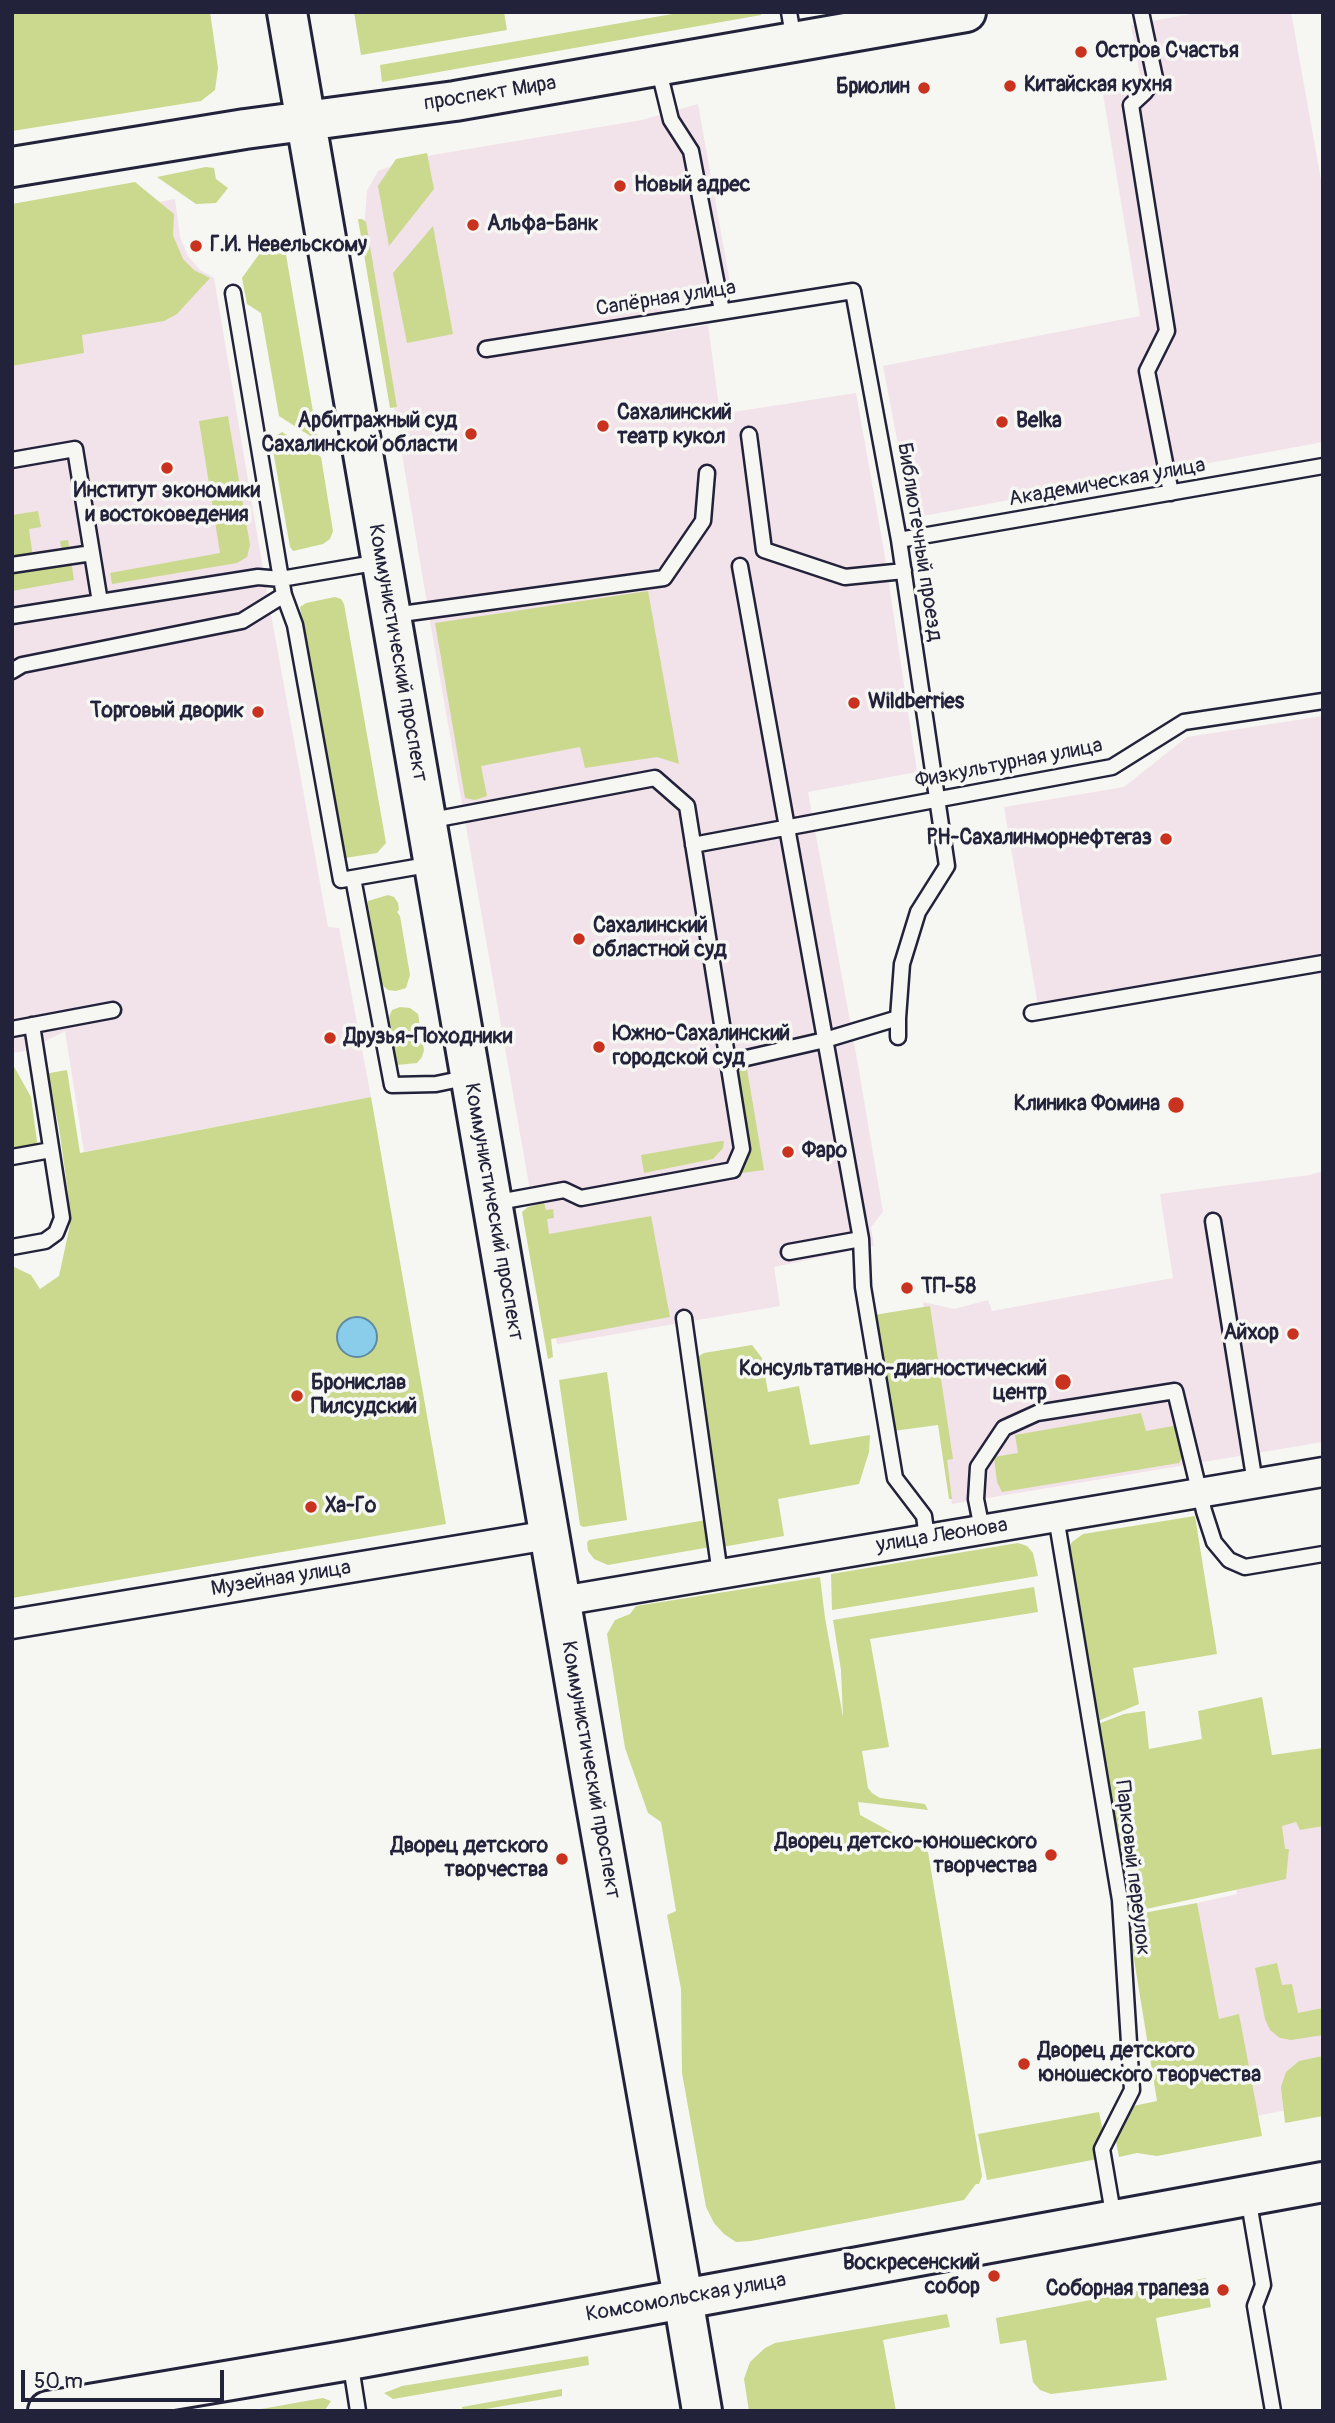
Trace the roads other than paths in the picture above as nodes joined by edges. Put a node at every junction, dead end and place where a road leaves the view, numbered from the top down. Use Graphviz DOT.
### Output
graph roads {
  1 [pos="286,12"];
  2 [pos="966,12"];
  3 [pos="1141,12"];
  4 [pos="792,27"];
  5 [pos="658,66"];
  6 [pos="305,121"];
  7 [pos="12,167"];
  8 [pos="853,291"];
  9 [pos="233,293"];
  10 [pos="722,311"];
  11 [pos="486,349"];
  12 [pos="750,435"];
  13 [pos="12,460"];
  14 [pos="1323,466"];
  15 [pos="707,473"];
  16 [pos="1171,493"];
  17 [pos="899,540"];
  18 [pos="92,552"];
  19 [pos="382,562"];
  20 [pos="12,565"];
  21 [pos="740,566"];
  22 [pos="904,571"];
  23 [pos="281,579"];
  24 [pos="284,595"];
  25 [pos="100,602"];
  26 [pos="12,616"];
  27 [pos="391,616"];
  28 [pos="12,671"];
  29 [pos="1323,701"];
  30 [pos="937,800"];
  31 [pos="426,821"];
  32 [pos="787,827"];
  33 [pos="693,845"];
  34 [pos="433,864"];
  35 [pos="353,878"];
  36 [pos="1323,963"];
  37 [pos="113,1010"];
  38 [pos="1032,1013"];
  39 [pos="898,1018"];
  40 [pos="32,1026"];
  41 [pos="12,1029"];
  42 [pos="898,1037"];
  43 [pos="825,1040"];
  44 [pos="729,1062"];
  45 [pos="470,1077"];
  46 [pos="51,1150"];
  47 [pos="12,1157"];
  48 [pos="492,1204"];
  49 [pos="1213,1221"];
  50 [pos="861,1239"];
  51 [pos="12,1247"];
  52 [pos="789,1252"];
  53 [pos="684,1318"];
  54 [pos="1323,1472"];
  55 [pos="1255,1483"];
  56 [pos="1198,1493"];
  57 [pos="1056,1517"];
  58 [pos="982,1530"];
  59 [pos="549,1535"];
  60 [pos="927,1538"];
  61 [pos="1323,1554"];
  62 [pos="720,1574"];
  63 [pos="561,1601"];
  64 [pos="12,1624"];
  65 [pos="1323,2182"];
  66 [pos="1248,2195"];
  67 [pos="1114,2220"];
  68 [pos="683,2298"];
  69 [pos="350,2360"];
  70 [pos="48,2411"];
  71 [pos="358,2411"];
  72 [pos="702,2411"];
  73 [pos="1273,2411"];
  1 -- 6 [label="main road, Коммунистический проспект"];
  2 -- 4 [label="main road, проспект Мира"];
  3 -- 16 [label="lane"];
  4 -- 5 [label="main road, проспект Мира"];
  5 -- 6 [label="main road, проспект Мира"];
  5 -- 10 [label="lane"];
  6 -- 7 [label="main road, проспект Мира"];
  6 -- 19 [label="main road, Коммунистический проспект"];
  8 -- 10 [label="lane, Сапёрная улица"];
  8 -- 17 [label="lane, Библиотечный проезд"];
  9 -- 23 [label="lane"];
  10 -- 11 [label="lane, Сапёрная улица"];
  12 -- 22 [label="lane"];
  13 -- 18 [label="lane"];
  14 -- 16 [label="lane, Академическая улица"];
  15 -- 27 [label="lane"];
  16 -- 17 [label="lane, Академическая улица"];
  17 -- 22 [label="lane, Библиотечный проезд"];
  18 -- 20 [label="lane"];
  18 -- 25 [label="lane"];
  19 -- 23 [label="lane"];
  19 -- 27 [label="main road, Коммунистический проспект"];
  21 -- 32 [label="lane"];
  22 -- 30 [label="lane, Библиотечный проезд"];
  23 -- 24 [label="lane"];
  23 -- 25 [label="lane"];
  24 -- 28 [label="lane"];
  24 -- 35 [label="lane"];
  25 -- 26 [label="lane"];
  27 -- 31 [label="main road, Коммунистический проспект"];
  29 -- 30 [label="lane, Физкультурная улица"];
  30 -- 32 [label="lane, Физкультурная улица"];
  30 -- 39 [label="lane, Библиотечный проезд"];
  31 -- 33 [label="lane"];
  31 -- 34 [label="main road, Коммунистический проспект"];
  32 -- 33 [label="lane, Физкультурная улица"];
  32 -- 43 [label="lane"];
  33 -- 44 [label="lane"];
  34 -- 35 [label="lane"];
  34 -- 45 [label="main road, Коммунистический проспект"];
  35 -- 45 [label="lane"];
  36 -- 38 [label="lane"];
  37 -- 40 [label="lane"];
  39 -- 42 [label="lane, Библиотечный проезд"];
  39 -- 43 [label="lane"];
  40 -- 41 [label="lane"];
  40 -- 46 [label="lane"];
  43 -- 44 [label="lane"];
  43 -- 50 [label="lane"];
  44 -- 48 [label="lane"];
  45 -- 48 [label="main road, Коммунистический проспект"];
  46 -- 47 [label="lane"];
  46 -- 51 [label="lane"];
  48 -- 59 [label="main road, Коммунистический проспект"];
  49 -- 55 [label="lane"];
  50 -- 52 [label="lane"];
  50 -- 60 [label="lane"];
  53 -- 62 [label="lane"];
  54 -- 55 [label="street, улица Леонова"];
  55 -- 56 [label="street, улица Леонова"];
  56 -- 57 [label="street, улица Леонова"];
  56 -- 58 [label="lane"];
  56 -- 61 [label="lane"];
  57 -- 58 [label="street, улица Леонова"];
  57 -- 67 [label="lane, Парковый переулок"];
  58 -- 60 [label="street, улица Леонова"];
  59 -- 63 [label="main road, Коммунистический проспект"];
  59 -- 64 [label="street, Музейная улица"];
  60 -- 62 [label="street, улица Леонова"];
  62 -- 63 [label="street, улица Леонова"];
  63 -- 68 [label="main road, Коммунистический проспект"];
  65 -- 66 [label="main road, Комсомольская улица"];
  66 -- 67 [label="main road, Комсомольская улица"];
  66 -- 73 [label="lane"];
  67 -- 68 [label="main road, Комсомольская улица"];
  68 -- 69 [label="main road, Комсомольская улица"];
  68 -- 72 [label="main road, Коммунистический проспект"];
  69 -- 70 [label="main road, Комсомольская улица"];
  69 -- 71 [label="lane"];
}
